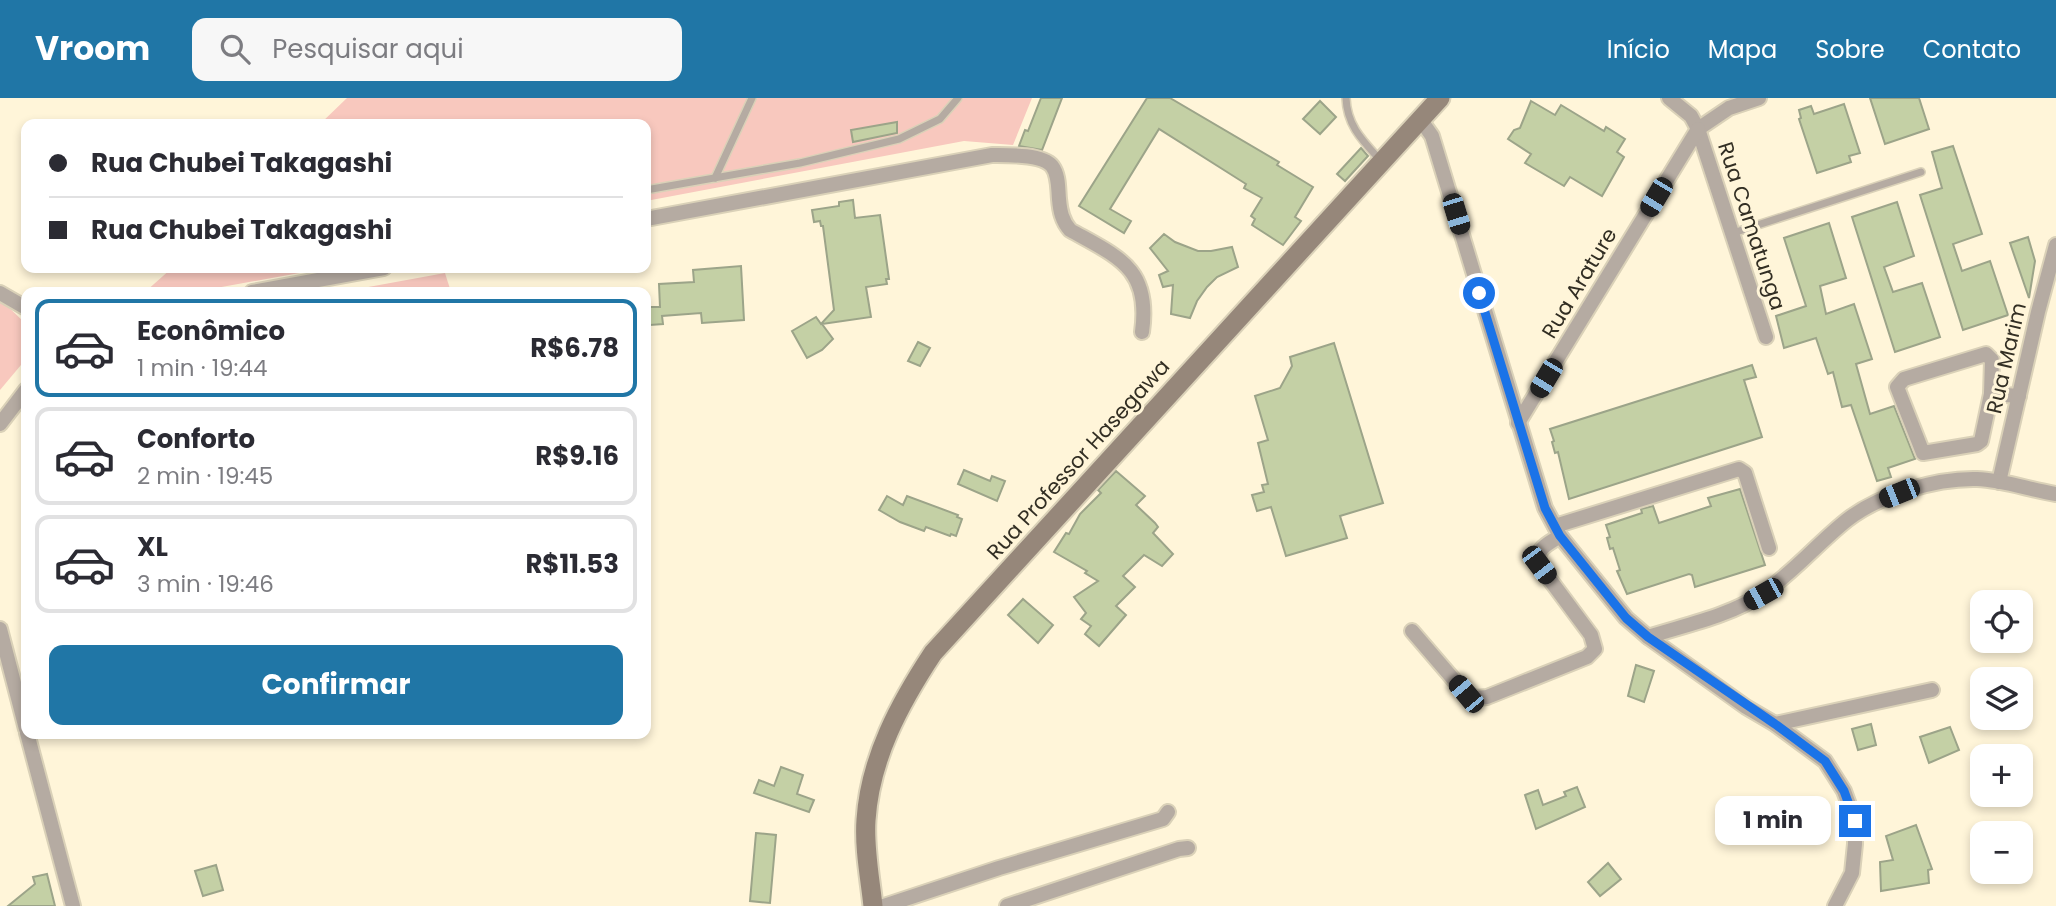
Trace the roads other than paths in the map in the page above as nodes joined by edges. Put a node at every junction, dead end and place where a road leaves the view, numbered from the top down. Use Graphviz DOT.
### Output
graph roads {
  1 [pos="752,98"];
  2 [pos="958,98"];
  3 [pos="1346,98"];
  4 [pos="1440,98"];
  5 [pos="1669,98"];
  6 [pos="1759,98"];
  7 [pos="1420,119"];
  8 [pos="1698,129"];
  9 [pos="1382,161"];
  10 [pos="1921,172"];
  11 [pos="715,177"];
  12 [pos="651,189"];
  13 [pos="651,218"];
  14 [pos="1733,233"];
  15 [pos="2056,245"];
  16 [pos="356,273"];
  17 [pos="280,287"];
  18 [pos="0,293"];
  19 [pos="21,305"];
  20 [pos="1142,332"];
  21 [pos="1766,337"];
  22 [pos="1991,394"];
  23 [pos="2020,396"];
  24 [pos="21,397"];
  25 [pos="0,424"];
  26 [pos="1518,424"];
  27 [pos="1999,482"];
  28 [pos="2056,495"];
  29 [pos="1557,531"];
  30 [pos="1769,548"];
  31 [pos="0,629"];
  32 [pos="1412,631"];
  33 [pos="1648,637"];
  34 [pos="1932,690"];
  35 [pos="21,708"];
  36 [pos="1775,724"];
  37 [pos="29,739"];
  38 [pos="1168,812"];
  39 [pos="1188,848"];
  40 [pos="73,906"];
  41 [pos="873,906"];
  42 [pos="884,906"];
  43 [pos="1007,906"];
  44 [pos="1835,906"];
  1 -- 11 [label="lane"];
  2 -- 11 [label="lane"];
  3 -- 9 [label="lane"];
  4 -- 7 [label="street, Rua Professor Hasegawa"];
  5 -- 8 [label="street"];
  6 -- 8 [label="street"];
  7 -- 9 [label="street, Rua Professor Hasegawa"];
  7 -- 26 [label="street"];
  8 -- 14 [label="street, Rua Camatunga"];
  8 -- 26 [label="street, Rua Arature"];
  9 -- 41 [label="street, Rua Professor Hasegawa"];
  10 -- 14 [label="lane"];
  11 -- 12 [label="lane"];
  13 -- 20 [label="street"];
  14 -- 21 [label="street, Rua Camatunga"];
  15 -- 23 [label="street, Rua Marim"];
  16 -- 17 [label="street"];
  18 -- 19 [label="street"];
  22 -- 22 [label="street"];
  22 -- 23 [label="street"];
  23 -- 27 [label="street, Rua Marim"];
  24 -- 25 [label="street"];
  26 -- 29 [label="street"];
  27 -- 28 [label="street"];
  27 -- 33 [label="street"];
  29 -- 30 [label="street"];
  29 -- 32 [label="street"];
  29 -- 33 [label="street"];
  31 -- 35 [label="street"];
  33 -- 36 [label="street"];
  34 -- 36 [label="street"];
  36 -- 44 [label="street"];
  37 -- 40 [label="street"];
  38 -- 42 [label="street"];
  39 -- 43 [label="street"];
}
